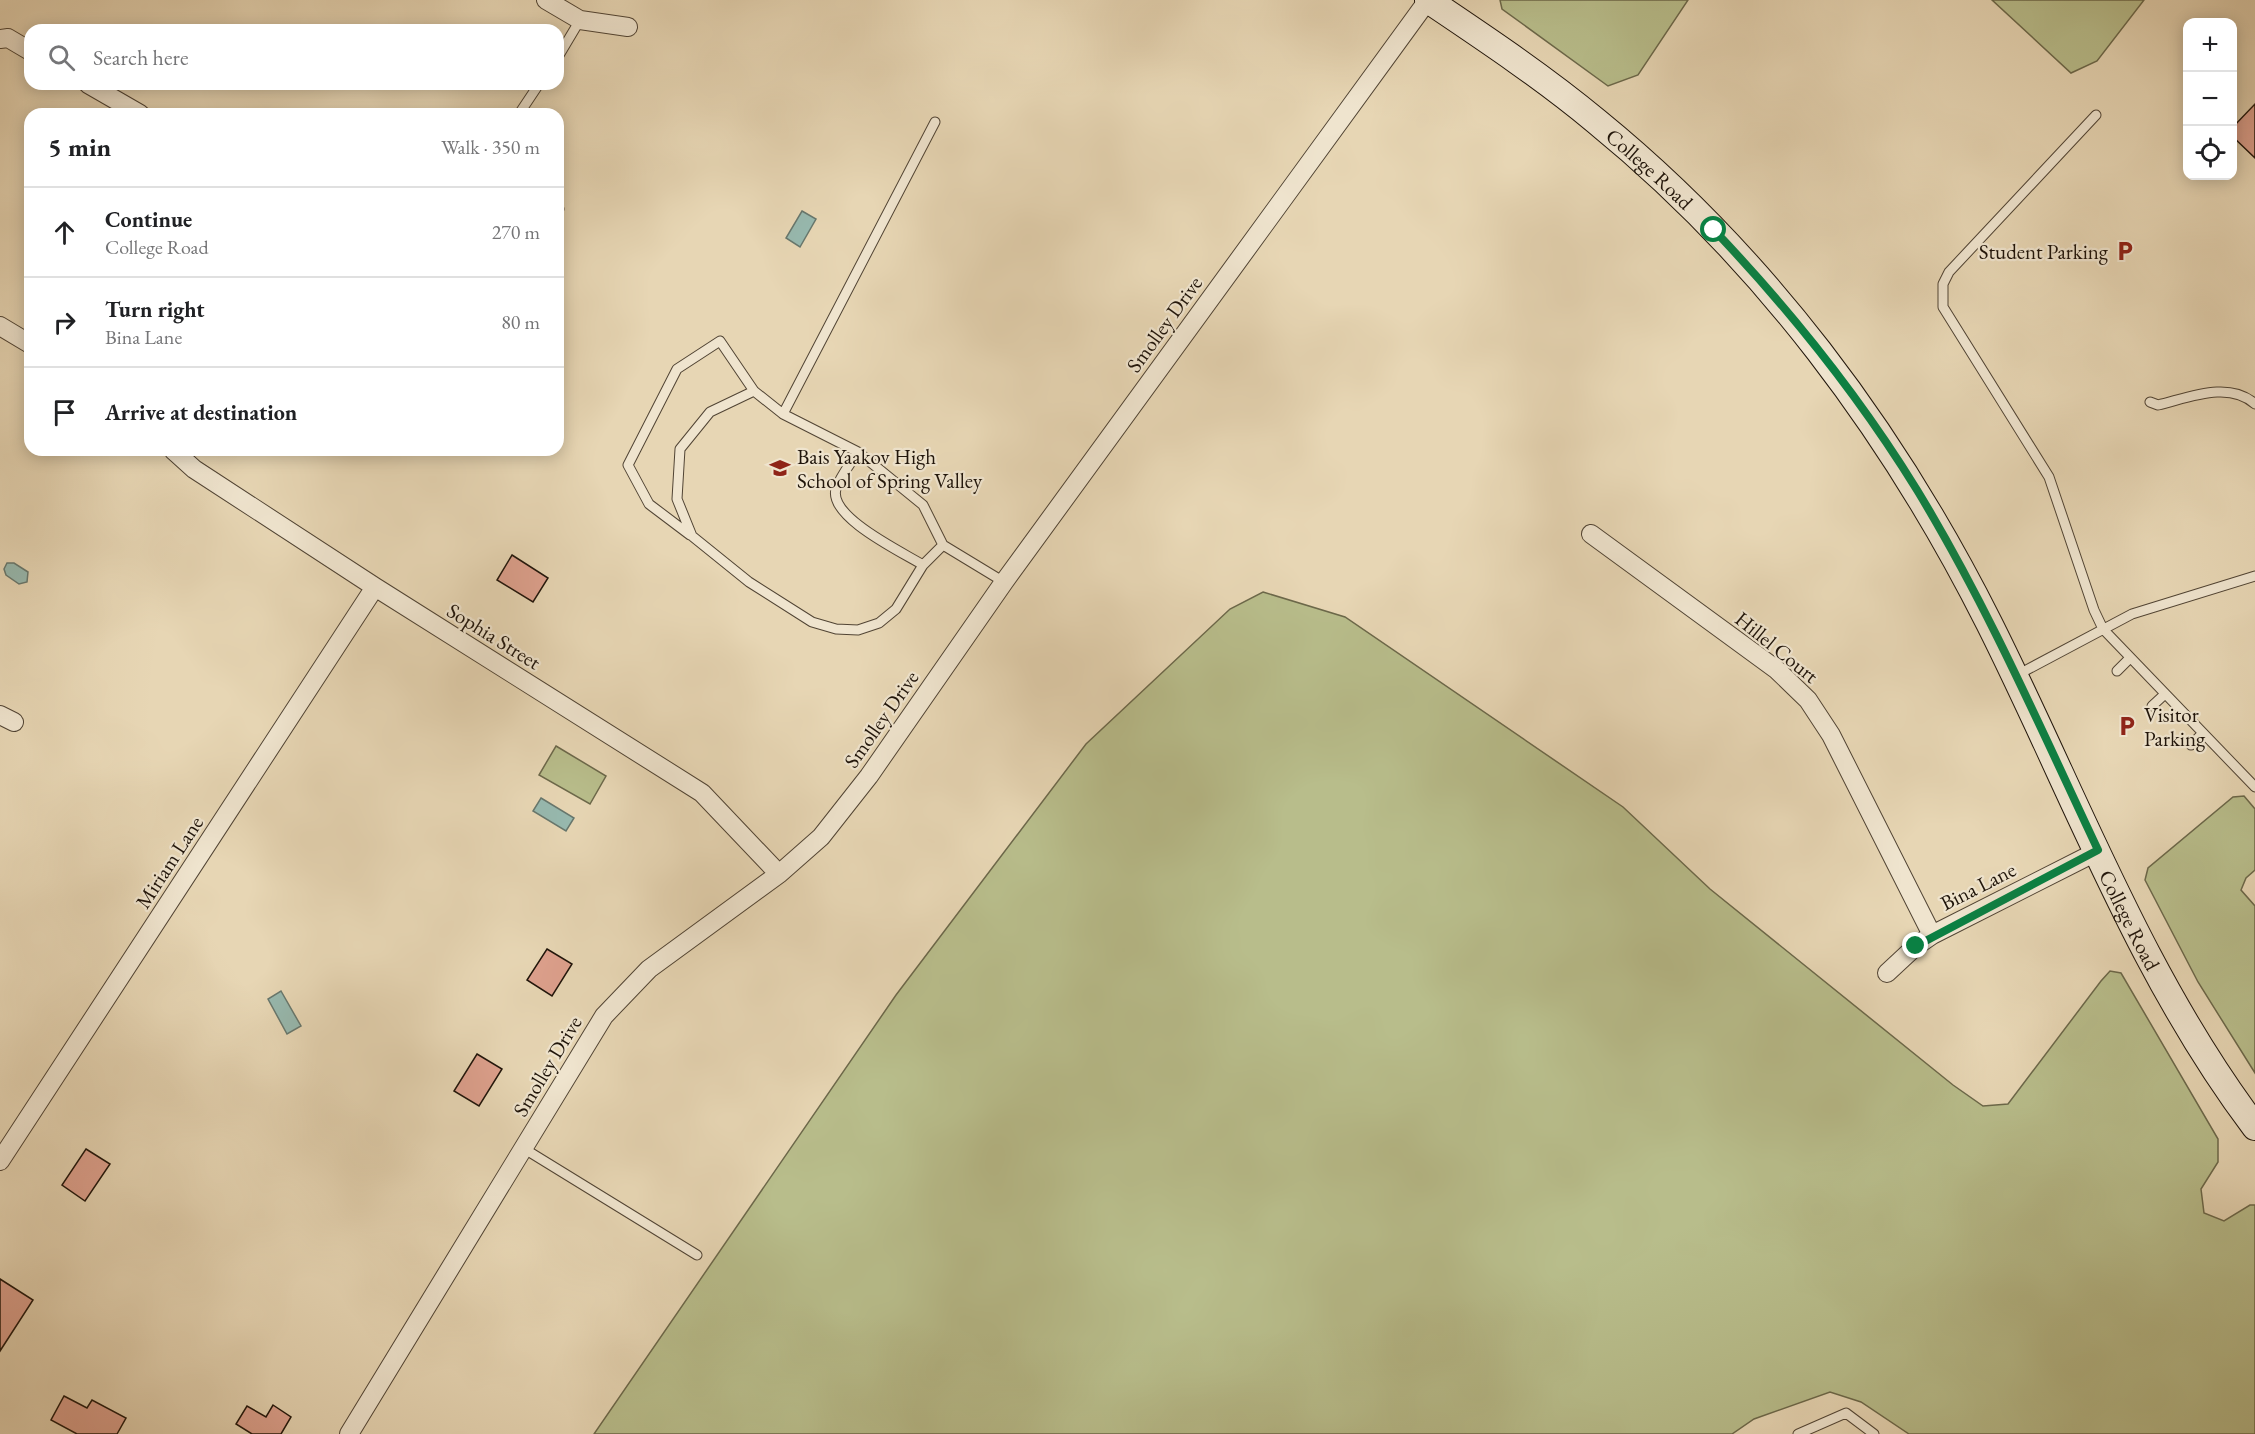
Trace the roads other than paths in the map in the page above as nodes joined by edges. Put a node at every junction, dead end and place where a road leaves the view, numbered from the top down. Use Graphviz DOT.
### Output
graph roads {
  1 [pos="546,0"];
  2 [pos="1428,0"];
  3 [pos="580,20"];
  4 [pos="628,27"];
  5 [pos="0,39"];
  6 [pos="24,47"];
  7 [pos="564,47"];
  8 [pos="99,90"];
  9 [pos="535,90"];
  10 [pos="130,108"];
  11 [pos="523,108"];
  12 [pos="2096,115"];
  13 [pos="935,122"];
  14 [pos="0,326"];
  15 [pos="24,340"];
  16 [pos="754,391"];
  17 [pos="2254,400"];
  18 [pos="2150,402"];
  19 [pos="783,414"];
  20 [pos="858,452"];
  21 [pos="180,456"];
  22 [pos="1591,534"];
  23 [pos="692,536"];
  24 [pos="943,545"];
  25 [pos="923,565"];
  26 [pos="2255,576"];
  27 [pos="1004,582"];
  28 [pos="375,587"];
  29 [pos="2103,629"];
  30 [pos="2129,659"];
  31 [pos="2117,671"];
  32 [pos="2015,676"];
  33 [pos="2165,694"];
  34 [pos="2152,706"];
  35 [pos="2203,733"];
  36 [pos="2191,746"];
  37 [pos="2255,787"];
  38 [pos="2098,850"];
  39 [pos="779,873"];
  40 [pos="1932,935"];
  41 [pos="1887,974"];
  42 [pos="2255,1127"];
  43 [pos="523,1148"];
  44 [pos="0,1161"];
  45 [pos="697,1255"];
  46 [pos="349,1434"];
  47 [pos="1798,1434"];
  48 [pos="1874,1434"];
  1 -- 3 [label="street"];
  2 -- 27 [label="street, Smolley Drive"];
  2 -- 32 [label="street, College Road"];
  3 -- 4 [label="street"];
  3 -- 7 [label="lane"];
  5 -- 6 [label="street"];
  8 -- 10 [label="street"];
  9 -- 11 [label="lane"];
  12 -- 29 [label="lane"];
  13 -- 19 [label="lane"];
  14 -- 15 [label="street"];
  16 -- 19 [label="lane"];
  16 -- 23 [label="lane"];
  16 -- 23 [label="lane"];
  17 -- 18 [label="lane"];
  19 -- 20 [label="lane"];
  20 -- 24 [label="lane"];
  20 -- 25 [label="lane"];
  21 -- 28 [label="street, Sophia Street"];
  22 -- 40 [label="street, Hillel Court"];
  23 -- 25 [label="lane"];
  24 -- 25 [label="lane"];
  24 -- 27 [label="lane"];
  26 -- 29 [label="lane"];
  27 -- 39 [label="street, Smolley Drive"];
  28 -- 39 [label="street, Sophia Street"];
  28 -- 44 [label="street, Miriam Lane"];
  29 -- 30 [label="lane"];
  29 -- 32 [label="lane"];
  30 -- 31 [label="lane"];
  30 -- 33 [label="lane"];
  32 -- 38 [label="street, College Road"];
  33 -- 34 [label="lane"];
  33 -- 35 [label="lane"];
  35 -- 36 [label="lane"];
  35 -- 37 [label="lane"];
  38 -- 40 [label="street, Bina Lane"];
  38 -- 42 [label="street, College Road"];
  39 -- 43 [label="street, Smolley Drive"];
  40 -- 41 [label="street, Bina Lane"];
  43 -- 45 [label="lane"];
  43 -- 46 [label="street, Smolley Drive"];
  47 -- 48 [label="lane"];
}
